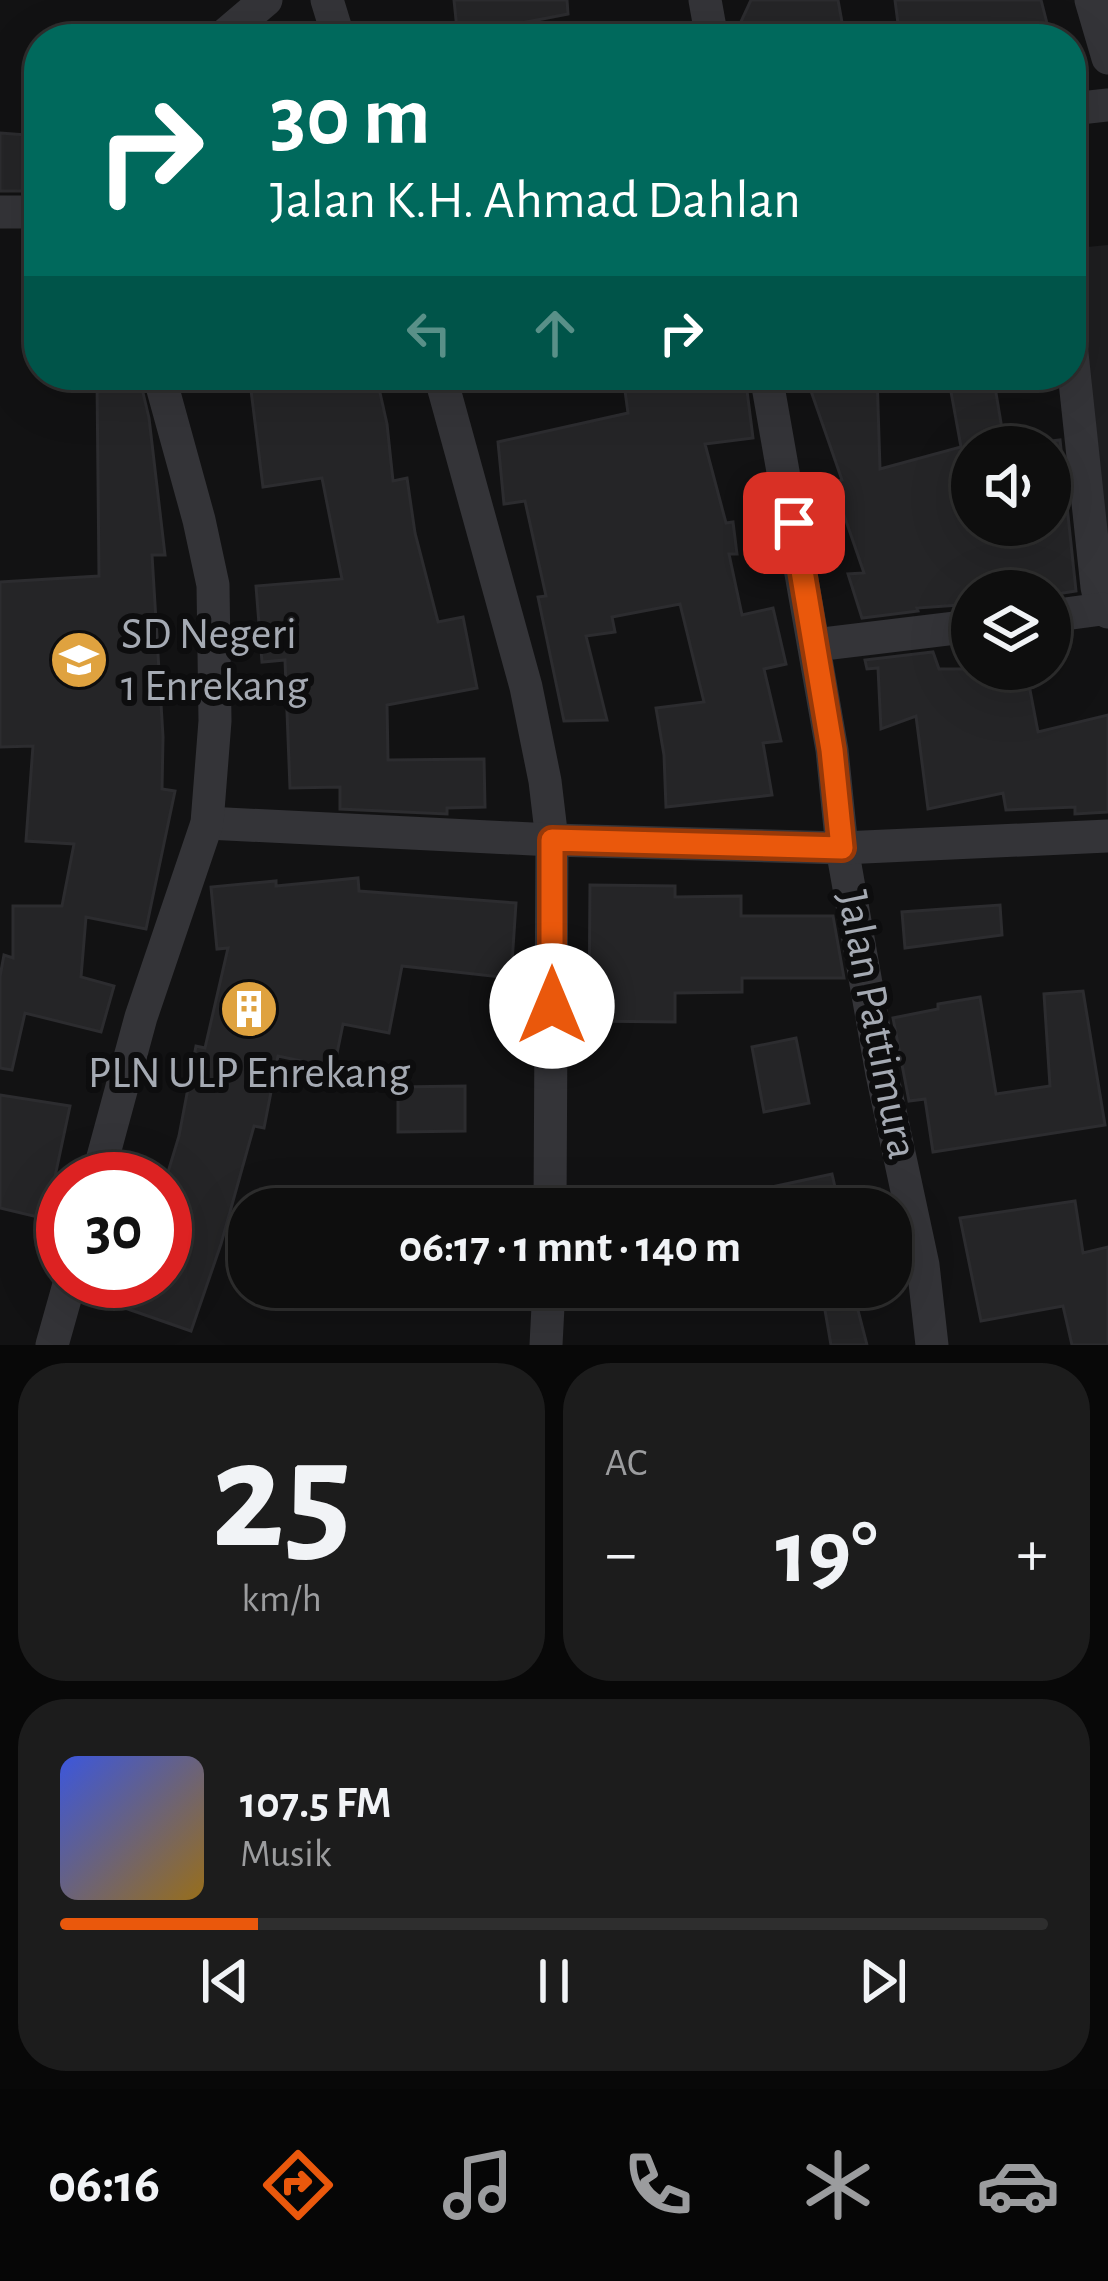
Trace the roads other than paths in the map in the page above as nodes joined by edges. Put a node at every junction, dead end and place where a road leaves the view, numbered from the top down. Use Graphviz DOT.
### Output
graph roads {
  1 [pos="266,0"];
  2 [pos="1091,0"];
  3 [pos="238,24"];
  4 [pos="1108,58"];
  5 [pos="163,390"];
  6 [pos="444,390"];
  7 [pos="769,390"];
  8 [pos="1077,390"];
  9 [pos="1105,610"];
  10 [pos="1071,614"];
  11 [pos="951,629"];
  12 [pos="815,646"];
  13 [pos="207,823"];
  14 [pos="1108,836"];
  15 [pos="552,840"];
  16 [pos="842,848"];
  17 [pos="104,1152"];
  18 [pos="550,1188"];
  19 [pos="62,1308"];
  20 [pos="548,1308"];
  21 [pos="52,1345"];
  22 [pos="547,1345"];
  23 [pos="932,1345"];
  1 -- 3 [label="street"];
  2 -- 4 [label="street"];
  5 -- 13 [label="street"];
  6 -- 15 [label="street"];
  7 -- 12 [label="street, Jalan Pattimura"];
  8 -- 9 [label="street"];
  9 -- 10 [label="street"];
  11 -- 12 [label="street"];
  12 -- 16 [label="street, Jalan Pattimura"];
  13 -- 15 [label="street"];
  13 -- 17 [label="street"];
  14 -- 16 [label="street"];
  15 -- 16 [label="street"];
  15 -- 18 [label="street"];
  16 -- 23 [label="street, Jalan Pattimura"];
  19 -- 21 [label="street"];
  20 -- 22 [label="street"];
}
